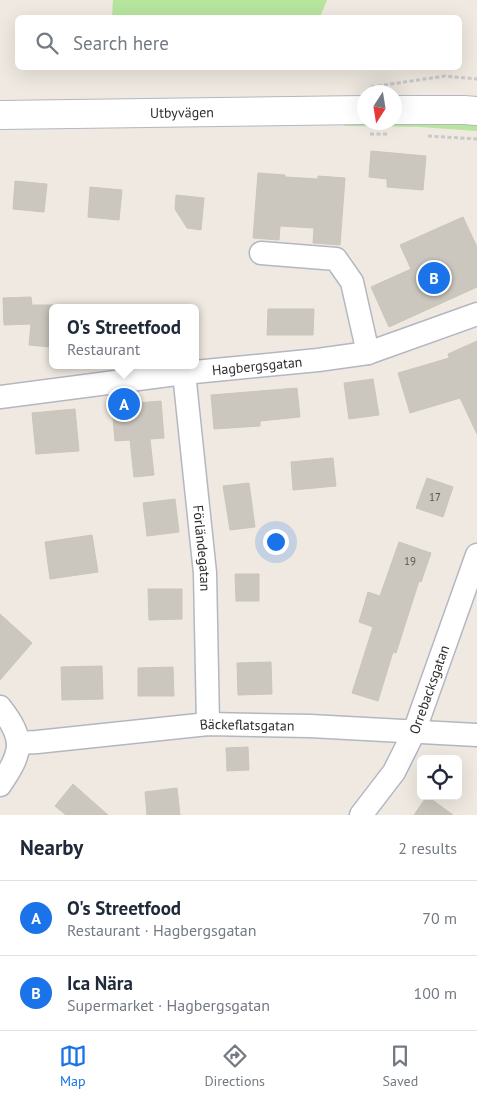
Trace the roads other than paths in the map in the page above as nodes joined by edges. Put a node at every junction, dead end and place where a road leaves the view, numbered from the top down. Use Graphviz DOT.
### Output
graph roads {
  1 [pos="357,110"];
  2 [pos="402,110"];
  3 [pos="477,111"];
  4 [pos="0,116"];
  5 [pos="261,253"];
  6 [pos="477,314"];
  7 [pos="368,353"];
  8 [pos="184,374"];
  9 [pos="0,397"];
  10 [pos="477,554"];
  11 [pos="0,707"];
  12 [pos="208,724"];
  13 [pos="414,732"];
  14 [pos="477,735"];
  15 [pos="18,743"];
  16 [pos="0,785"];
  17 [pos="361,815"];
  1 -- 4 [label="street, Utbyvägen"];
  2 -- 3 [label="street"];
  5 -- 7 [label="street"];
  6 -- 7 [label="street, Hagbergsgatan"];
  7 -- 8 [label="street, Hagbergsgatan"];
  8 -- 9 [label="street, Hagbergsgatan"];
  8 -- 12 [label="street, Förländegatan"];
  10 -- 13 [label="street, Orrebacksgatan"];
  11 -- 15 [label="street"];
  12 -- 13 [label="street, Bäckeflatsgatan"];
  12 -- 15 [label="street, Bäckeflatsgatan"];
  13 -- 14 [label="street, Bäckeflatsgatan"];
  13 -- 17 [label="street, Orrebacksgatan"];
  15 -- 16 [label="street"];
}
